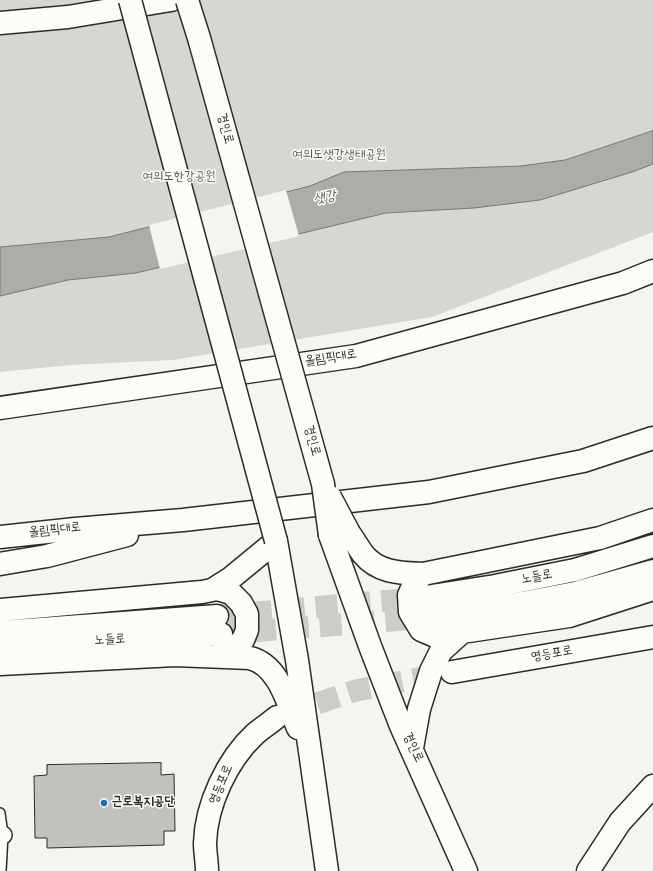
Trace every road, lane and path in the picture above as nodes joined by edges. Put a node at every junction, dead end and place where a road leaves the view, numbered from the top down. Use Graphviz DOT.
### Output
graph roads {
  1 [pos="130,0"];
  2 [pos="171,0"];
  3 [pos="187,0"];
  4 [pos="194,0"];
  5 [pos="0,23"];
  6 [pos="199,38"];
  7 [pos="653,271"];
  8 [pos="0,408"];
  9 [pos="653,438"];
  10 [pos="184,520"];
  11 [pos="653,520"];
  12 [pos="340,534"];
  13 [pos="0,537"];
  14 [pos="276,541"];
  15 [pos="653,546"];
  16 [pos="0,564"];
  17 [pos="653,571"];
  18 [pos="423,574"];
  19 [pos="653,589"];
  20 [pos="202,592"];
  21 [pos="0,610"];
  22 [pos="0,632"];
  23 [pos="462,632"];
  24 [pos="653,637"];
  25 [pos="0,648"];
  26 [pos="218,656"];
  27 [pos="0,664"];
  28 [pos="452,672"];
  29 [pos="277,717"];
  30 [pos="412,748"];
  31 [pos="310,756"];
  32 [pos="653,786"];
  33 [pos="0,813"];
  34 [pos="2,835"];
  35 [pos="1,871"];
  36 [pos="208,871"];
  37 [pos="327,871"];
  38 [pos="466,871"];
  39 [pos="588,871"];
  1 -- 14 [label="main road, bridge"];
  2 -- 5 [label="main road"];
  3 -- 6 [label="main road, 경인로, bridge"];
  4 -- 6 [label="main road, bridge"];
  6 -- 12 [label="main road, 경인로, bridge"];
  7 -- 8 [label="main road, 올림픽대로"];
  9 -- 10 [label="main road, 올림픽대로"];
  10 -- 13 [label="main road, 올림픽대로"];
  10 -- 16 [label="main road"];
  11 -- 18 [label="main road"];
  12 -- 18 [label="main road"];
  12 -- 30 [label="main road, 경인로"];
  14 -- 20 [label="main road"];
  14 -- 31 [label="main road"];
  15 -- 17 [label="main road, 노들로"];
  18 -- 23 [label="main road"];
  19 -- 23 [label="main road"];
  20 -- 21 [label="main road"];
  20 -- 26 [label="main road"];
  22 -- 25 [label="main road, 노들로"];
  23 -- 30 [label="main road"];
  24 -- 28 [label="main road, 영등포로"];
  26 -- 27 [label="main road"];
  26 -- 31 [label="main road"];
  29 -- 36 [label="main road, 영등포로"];
  30 -- 38 [label="main road, 경인로"];
  31 -- 37 [label="main road"];
  32 -- 39 [label="main road"];
  33 -- 34 [label="lane"];
  34 -- 35 [label="lane"];
}
